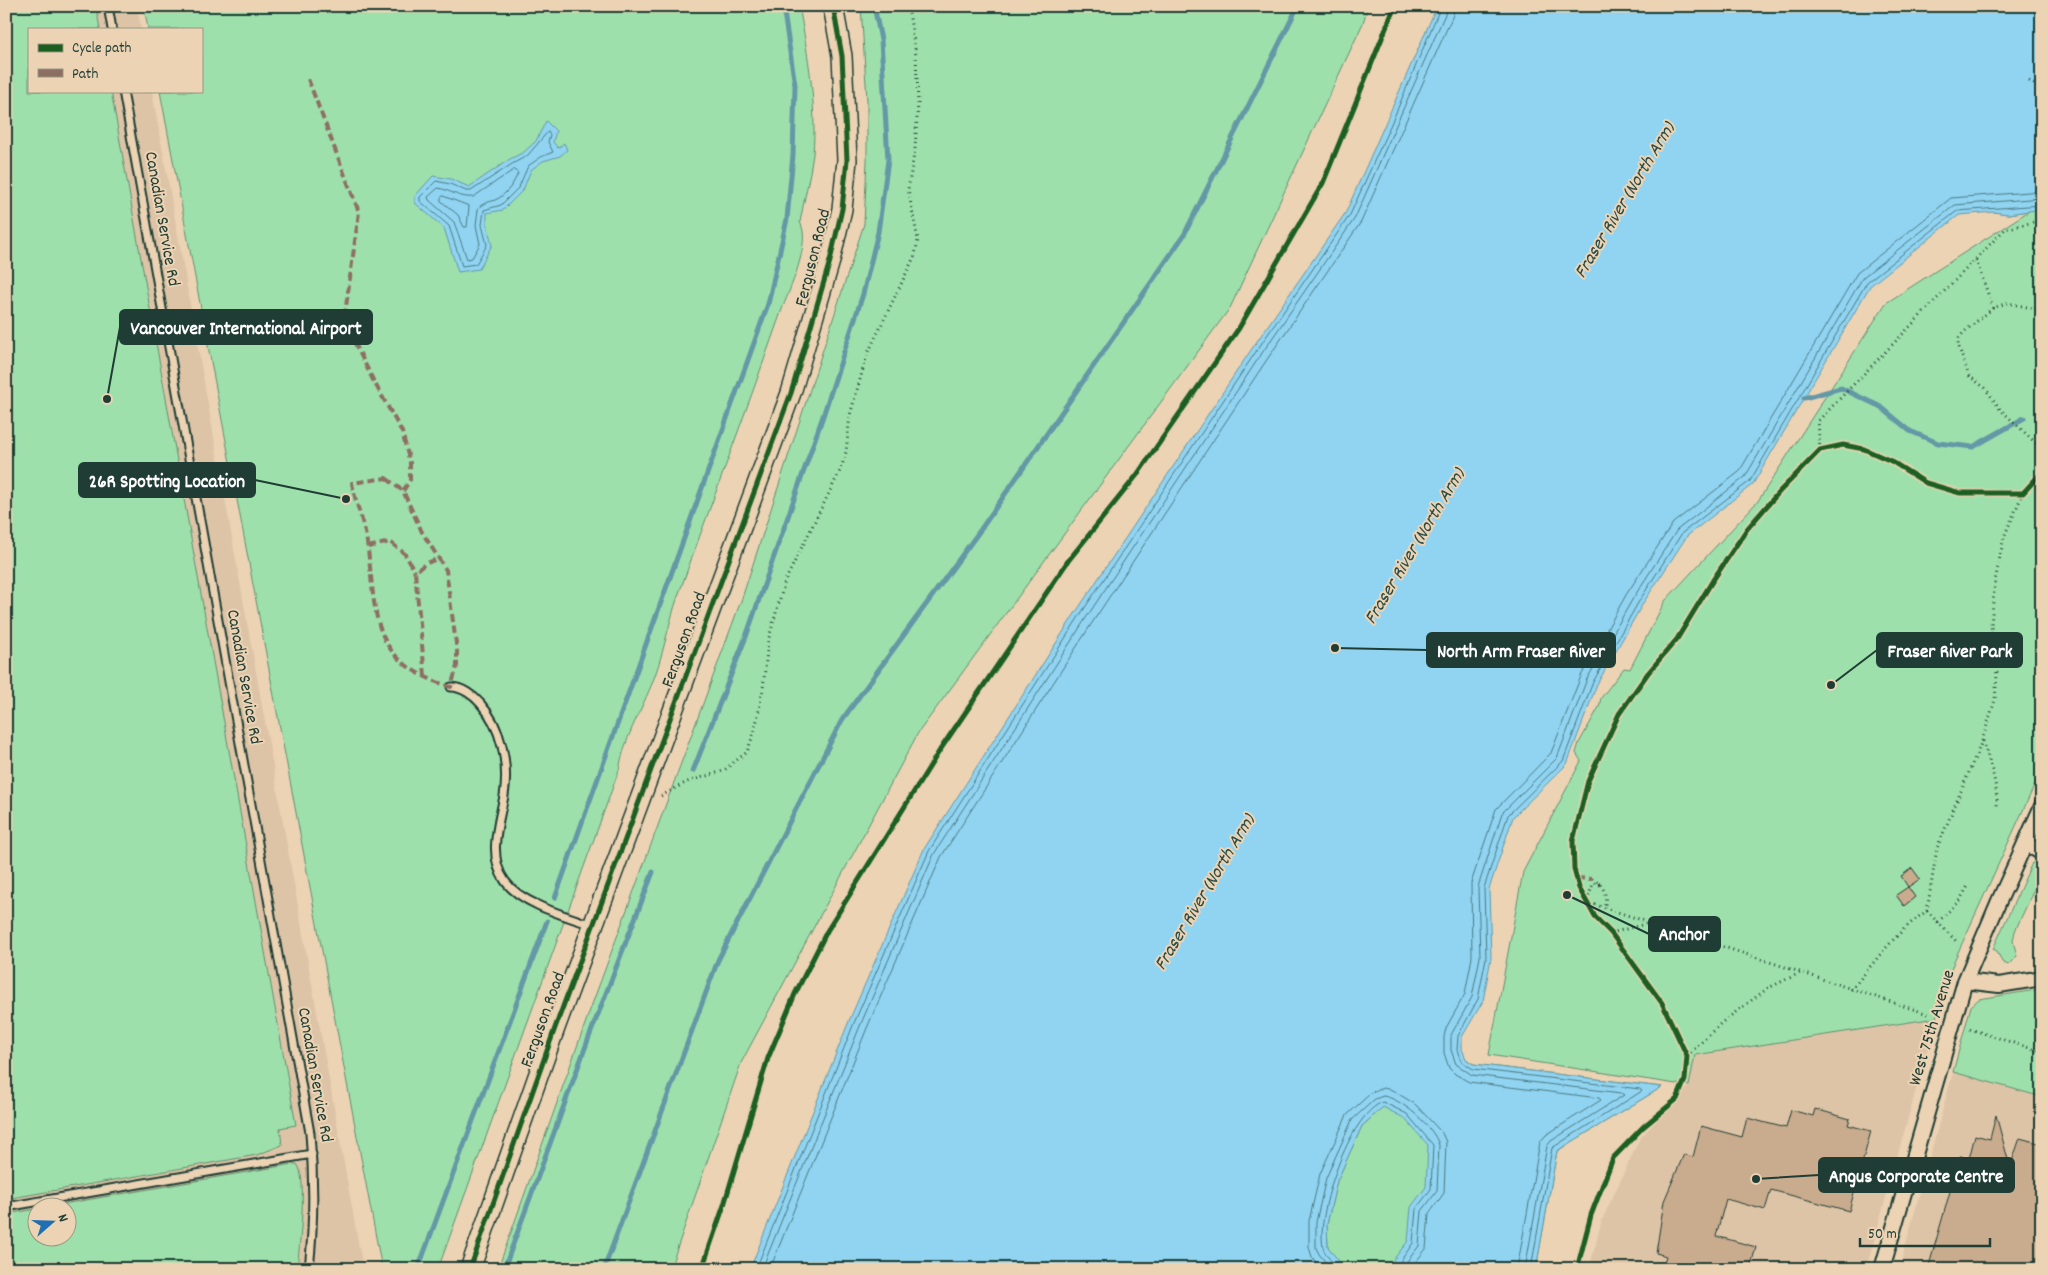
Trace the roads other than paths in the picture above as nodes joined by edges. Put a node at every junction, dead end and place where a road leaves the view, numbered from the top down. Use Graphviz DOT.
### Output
graph roads {
  1 [pos="108,6"];
  2 [pos="833,6"];
  3 [pos="112,28"];
  4 [pos="123,92"];
  5 [pos="451,687"];
  6 [pos="2042,806"];
  7 [pos="2025,843"];
  8 [pos="2042,853"];
  9 [pos="594,925"];
  10 [pos="2042,978"];
  11 [pos="1965,981"];
  12 [pos="312,1154"];
  13 [pos="6,1207"];
  14 [pos="309,1269"];
  15 [pos="470,1269"];
  16 [pos="1882,1269"];
  1 -- 3 [label="lane"];
  2 -- 9 [label="street, Ferguson Road"];
  4 -- 12 [label="lane, Canadian Service Rd"];
  5 -- 9 [label="lane"];
  6 -- 7 [label="street, West 75th Avenue"];
  7 -- 8 [label="street"];
  7 -- 11 [label="street, West 75th Avenue"];
  9 -- 15 [label="street, Ferguson Road"];
  10 -- 11 [label="street"];
  11 -- 16 [label="street, West 75th Avenue"];
  12 -- 13 [label="lane"];
  12 -- 14 [label="lane, Canadian Service Rd"];
}
